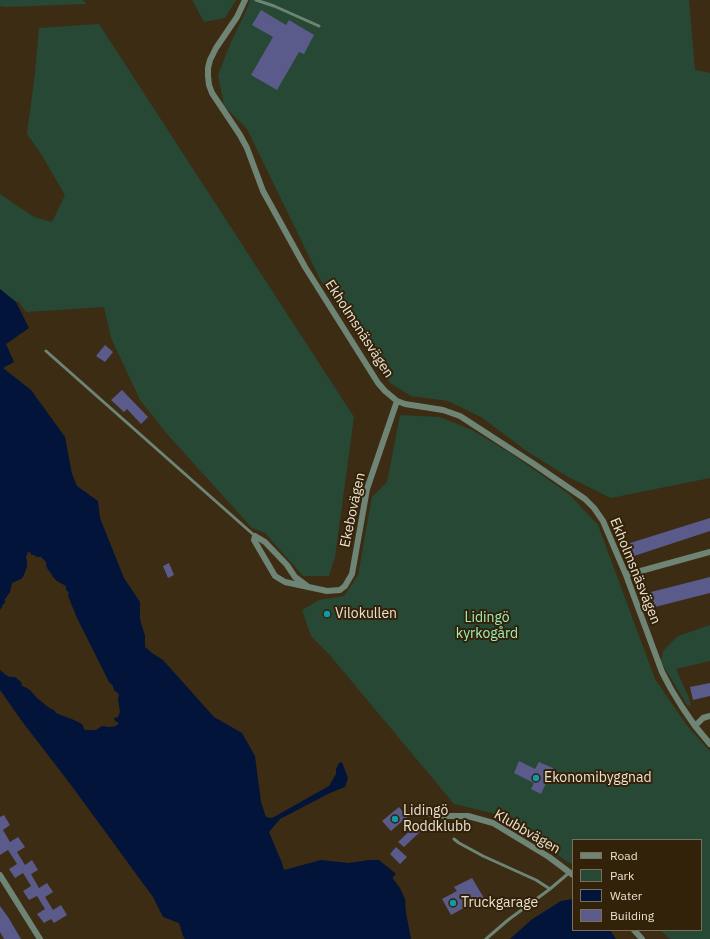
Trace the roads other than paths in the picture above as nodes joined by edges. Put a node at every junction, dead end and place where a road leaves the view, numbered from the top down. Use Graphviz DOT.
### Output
graph roads {
  1 [pos="245,0"];
  2 [pos="256,0"];
  3 [pos="319,26"];
  4 [pos="46,350"];
  5 [pos="397,401"];
  6 [pos="255,536"];
  7 [pos="710,552"];
  8 [pos="626,575"];
  9 [pos="307,586"];
  10 [pos="710,716"];
  11 [pos="695,726"];
  12 [pos="710,744"];
  13 [pos="418,812"];
  14 [pos="454,839"];
  15 [pos="572,874"];
  16 [pos="0,875"];
  17 [pos="550,889"];
  18 [pos="635,931"];
  19 [pos="40,939"];
  20 [pos="486,939"];
  21 [pos="642,939"];
  1 -- 5 [label="street, Ekholmsnäsvägen"];
  2 -- 3 [label="lane"];
  4 -- 6 [label="lane"];
  5 -- 8 [label="street, Ekholmsnäsvägen"];
  5 -- 9 [label="street, Ekebovägen"];
  6 -- 9 [label="street, Ekebovägen"];
  6 -- 9 [label="street, Ekebovägen"];
  7 -- 8 [label="street"];
  8 -- 11 [label="street, Ekholmsnäsvägen"];
  10 -- 11 [label="street"];
  11 -- 12 [label="street, Ekholmsnäsvägen"];
  13 -- 15 [label="street, Klubbvägen"];
  14 -- 17 [label="lane"];
  15 -- 17 [label="lane"];
  16 -- 19 [label="street"];
  17 -- 20 [label="lane"];
  18 -- 21 [label="street"];
}
